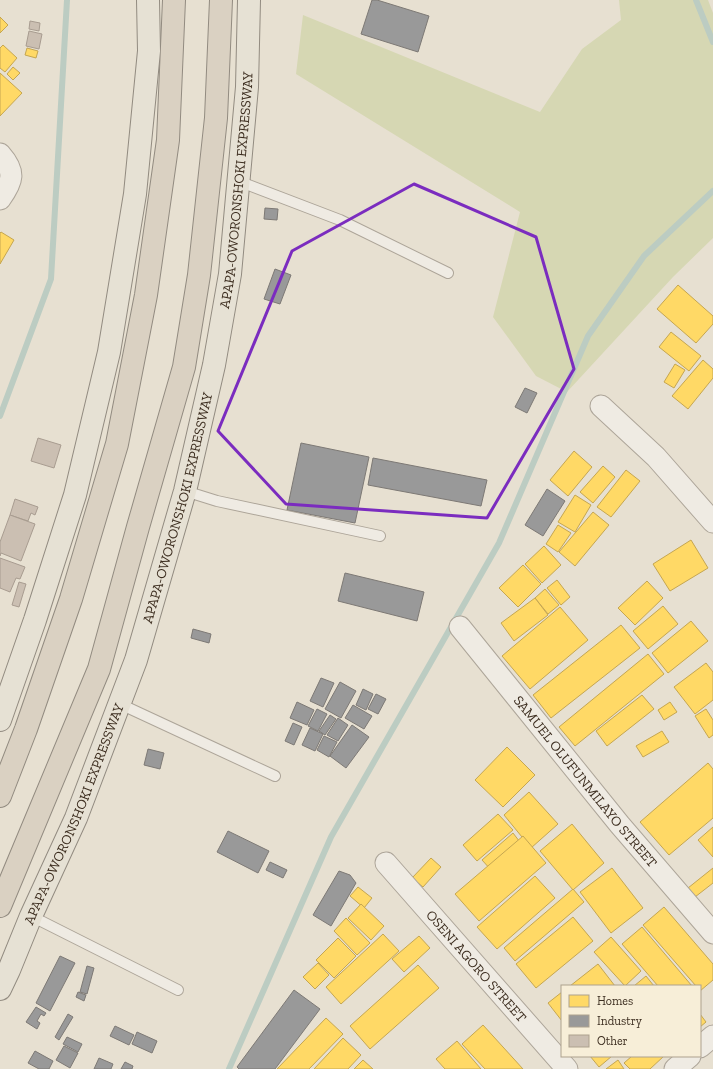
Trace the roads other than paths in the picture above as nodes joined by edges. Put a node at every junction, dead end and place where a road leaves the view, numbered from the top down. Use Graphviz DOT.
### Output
graph roads {
  1 [pos="148,0"];
  2 [pos="174,0"];
  3 [pos="221,0"];
  4 [pos="249,0"];
  5 [pos="0,154"];
  6 [pos="238,181"];
  7 [pos="0,199"];
  8 [pos="448,273"];
  9 [pos="601,406"];
  10 [pos="185,491"];
  11 [pos="713,522"];
  12 [pos="380,536"];
  13 [pos="460,628"];
  14 [pos="120,704"];
  15 [pos="0,720"];
  16 [pos="275,776"];
  17 [pos="0,796"];
  18 [pos="386,863"];
  19 [pos="0,906"];
  20 [pos="31,916"];
  21 [pos="713,933"];
  22 [pos="0,989"];
  23 [pos="178,990"];
  24 [pos="713,1036"];
  25 [pos="701,1046"];
  26 [pos="689,1057"];
  27 [pos="567,1069"];
  28 [pos="675,1069"];
  1 -- 15 [label="main road"];
  2 -- 17 [label="highway"];
  3 -- 19 [label="highway, APAPA-OWORONSHOKI EXPRESSWAY"];
  4 -- 6 [label="main road, APAPA-OWORONSHOKI EXPRESSWAY"];
  5 -- 7 [label="street"];
  6 -- 8 [label="lane"];
  6 -- 10 [label="main road, APAPA-OWORONSHOKI EXPRESSWAY"];
  9 -- 11 [label="street"];
  10 -- 12 [label="lane"];
  10 -- 14 [label="main road, APAPA-OWORONSHOKI EXPRESSWAY"];
  13 -- 21 [label="street, SAMUEL OLUFUNMILAYO STREET"];
  14 -- 16 [label="lane"];
  14 -- 20 [label="main road, APAPA-OWORONSHOKI EXPRESSWAY"];
  18 -- 27 [label="street, OSENI AGORO STREET"];
  20 -- 22 [label="main road, APAPA-OWORONSHOKI EXPRESSWAY"];
  20 -- 23 [label="lane"];
  24 -- 25 [label="street"];
  26 -- 28 [label="street"];
}
